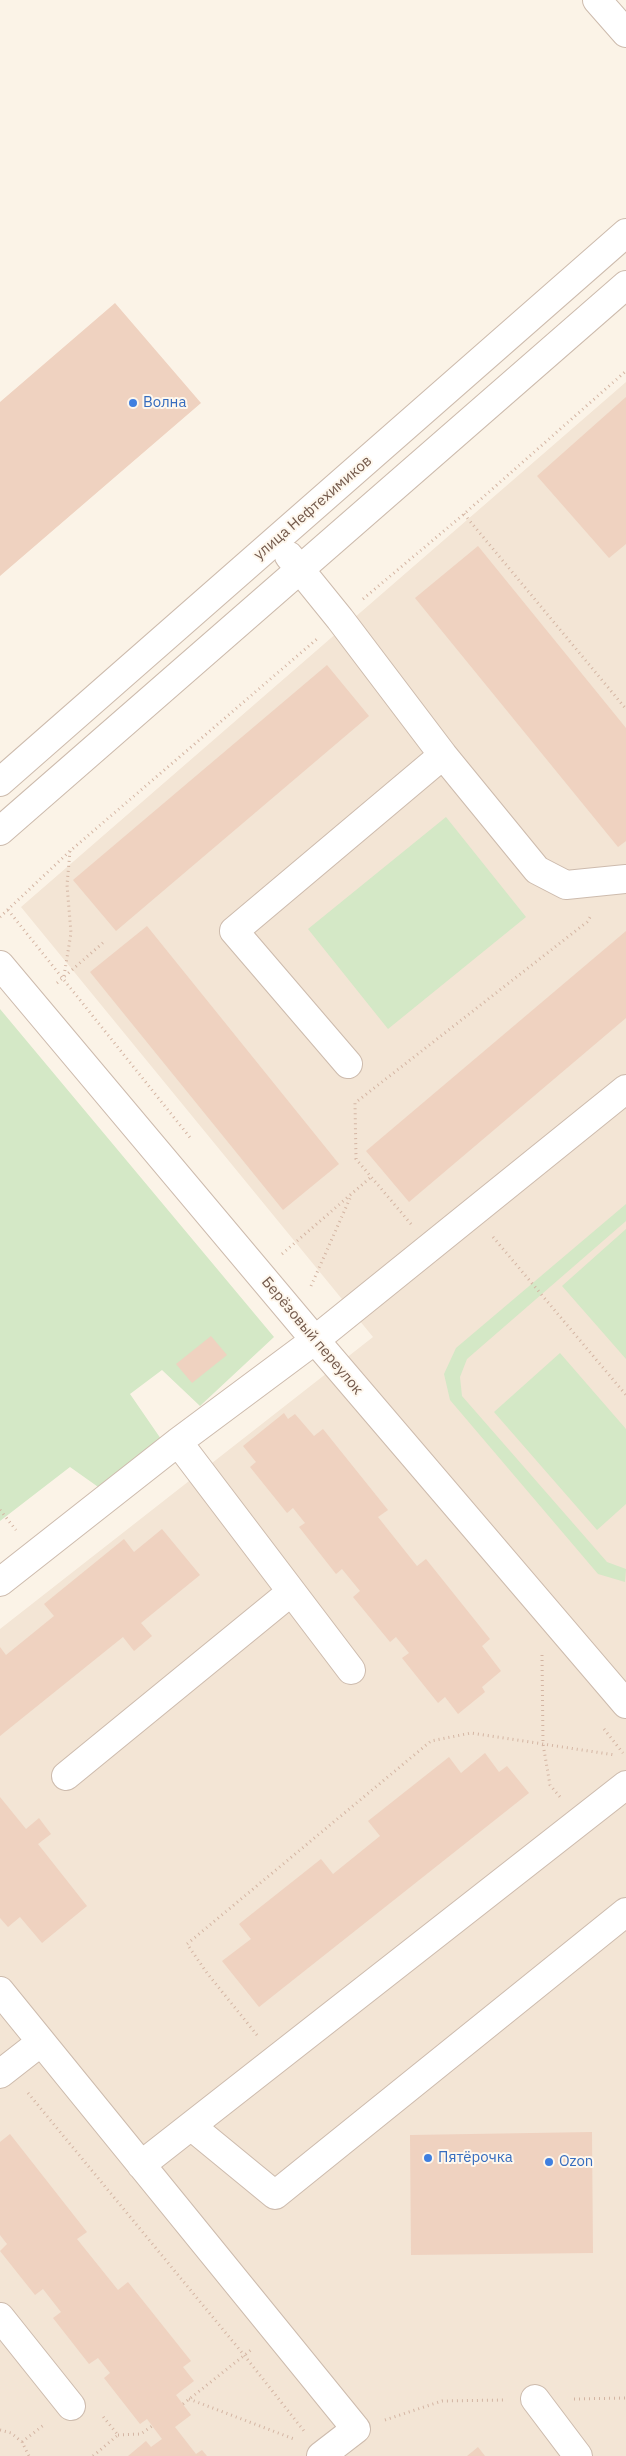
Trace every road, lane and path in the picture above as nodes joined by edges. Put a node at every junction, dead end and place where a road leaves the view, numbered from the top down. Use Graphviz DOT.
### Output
graph roads {
  1 [pos="597,0"];
  2 [pos="626,33"];
  3 [pos="626,233"];
  4 [pos="626,285"];
  5 [pos="626,371"];
  6 [pos="464,514"];
  7 [pos="276,540"];
  8 [pos="300,569"];
  9 [pos="340,619"];
  10 [pos="626,709"];
  11 [pos="443,755"];
  12 [pos="0,782"];
  13 [pos="0,832"];
  14 [pos="70,851"];
  15 [pos="618,880"];
  16 [pos="8,910"];
  17 [pos="0,917"];
  18 [pos="105,941"];
  19 [pos="0,965"];
  20 [pos="64,977"];
  21 [pos="32,1005"];
  22 [pos="348,1064"];
  23 [pos="626,1089"];
  24 [pos="197,1147"];
  25 [pos="371,1177"];
  26 [pos="352,1194"];
  27 [pos="472,1213"];
  28 [pos="276,1247"];
  29 [pos="430,1247"];
  30 [pos="282,1255"];
  31 [pos="288,1262"];
  32 [pos="304,1282"];
  33 [pos="315,1340"];
  34 [pos="626,1395"];
  35 [pos="178,1442"];
  36 [pos="0,1582"];
  37 [pos="291,1592"];
  38 [pos="542,1652"];
  39 [pos="351,1670"];
  40 [pos="626,1704"];
  41 [pos="543,1744"];
  42 [pos="626,1756"];
  43 [pos="66,1776"];
  44 [pos="626,1785"];
  45 [pos="580,1821"];
  46 [pos="626,1912"];
  47 [pos="2,1996"];
  48 [pos="41,2042"];
  49 [pos="277,2058"];
  50 [pos="4,2071"];
  51 [pos="191,2126"];
  52 [pos="141,2165"];
  53 [pos="0,2317"];
  54 [pos="275,2330"];
  55 [pos="244,2355"];
  56 [pos="626,2398"];
  57 [pos="535,2399"];
  58 [pos="189,2400"];
  59 [pos="183,2404"];
  60 [pos="83,2407"];
  61 [pos="152,2426"];
  62 [pos="356,2429"];
  63 [pos="0,2430"];
  64 [pos="118,2434"];
  65 [pos="322,2455"];
  66 [pos="29,2456"];
  67 [pos="93,2456"];
  68 [pos="578,2456"];
  1 -- 2 [label="street"];
  3 -- 7 [label="street, улица Нефтехимиков"];
  4 -- 8 [label="street"];
  5 -- 6 [label="path"];
  6 -- 9 [label="path"];
  6 -- 10 [label="path"];
  7 -- 8 [label="street"];
  7 -- 12 [label="street, улица Нефтехимиков"];
  8 -- 9 [label="street"];
  8 -- 13 [label="street"];
  9 -- 11 [label="street"];
  9 -- 14 [label="path"];
  11 -- 15 [label="street"];
  11 -- 22 [label="street"];
  14 -- 16 [label="path"];
  14 -- 20 [label="path"];
  15 -- 25 [label="path"];
  16 -- 17 [label="path"];
  16 -- 20 [label="path"];
  18 -- 20 [label="path"];
  19 -- 21 [label="street, Берёзовый переулок"];
  20 -- 21 [label="path"];
  20 -- 24 [label="path"];
  21 -- 33 [label="street, Берёзовый переулок"];
  23 -- 27 [label="street"];
  25 -- 26 [label="path"];
  25 -- 29 [label="path"];
  26 -- 30 [label="path"];
  26 -- 32 [label="path"];
  27 -- 29 [label="street"];
  27 -- 34 [label="path"];
  28 -- 30 [label="path"];
  29 -- 33 [label="street"];
  30 -- 31 [label="path"];
  33 -- 35 [label="street"];
  33 -- 40 [label="street, Берёзовый переулок"];
  35 -- 36 [label="street"];
  35 -- 37 [label="street"];
  37 -- 39 [label="street"];
  37 -- 43 [label="street"];
  38 -- 41 [label="path"];
  41 -- 42 [label="path"];
  41 -- 45 [label="path"];
  41 -- 49 [label="path"];
  44 -- 45 [label="street"];
  45 -- 49 [label="street"];
  46 -- 51 [label="street"];
  47 -- 48 [label="street"];
  48 -- 50 [label="street"];
  48 -- 52 [label="street"];
  49 -- 51 [label="street"];
  50 -- 55 [label="path"];
  51 -- 52 [label="street"];
  52 -- 54 [label="street"];
  53 -- 60 [label="street"];
  54 -- 55 [label="path"];
  54 -- 62 [label="street"];
  55 -- 58 [label="path"];
  55 -- 65 [label="path"];
  56 -- 57 [label="path"];
  57 -- 62 [label="path"];
  57 -- 68 [label="street"];
  58 -- 59 [label="path"];
  58 -- 65 [label="path"];
  60 -- 64 [label="path"];
  61 -- 64 [label="path"];
  62 -- 65 [label="street"];
  63 -- 66 [label="path"];
  64 -- 67 [label="path"];
}
